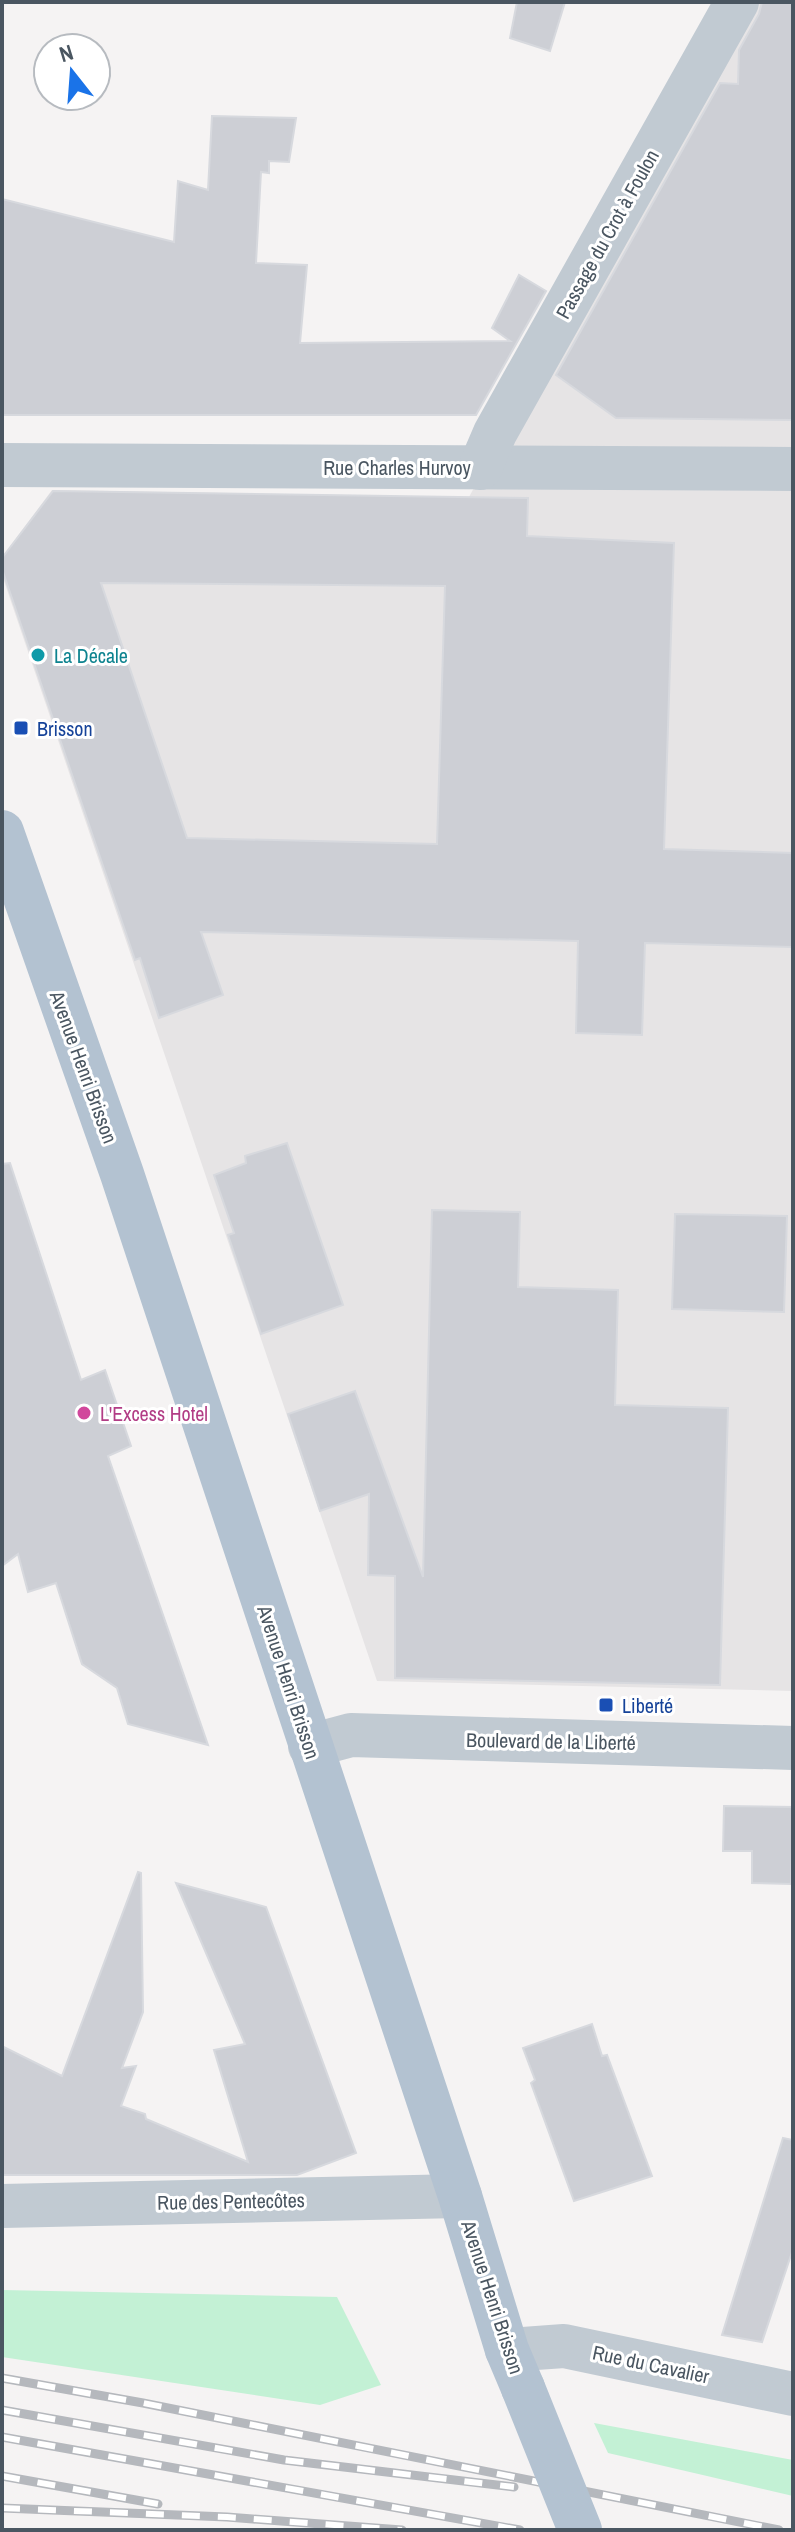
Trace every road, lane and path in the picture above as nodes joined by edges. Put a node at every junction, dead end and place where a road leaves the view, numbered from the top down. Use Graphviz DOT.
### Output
graph roads {
  1 [pos="737,2"];
  2 [pos="2,465"];
  3 [pos="480,468"];
  4 [pos="793,469"];
  5 [pos="2,832"];
  6 [pos="310,1746"];
  7 [pos="793,1748"];
  8 [pos="460,2196"];
  9 [pos="2,2206"];
  10 [pos="515,2369"];
  11 [pos="793,2394"];
  12 [pos="580,2530"];
  1 -- 3 [label="street, Passage du Crot à Foulon"];
  2 -- 3 [label="street, Rue Charles Hurvoy"];
  3 -- 4 [label="street, Rue Charles Hurvoy"];
  5 -- 6 [label="main road, Avenue Henri Brisson"];
  6 -- 7 [label="street, Boulevard de la Liberté"];
  6 -- 8 [label="main road, Avenue Henri Brisson"];
  8 -- 9 [label="street, Rue des Pentecôtes"];
  8 -- 10 [label="main road, Avenue Henri Brisson"];
  10 -- 11 [label="street, Rue du Cavalier"];
  10 -- 12 [label="main road, Avenue Henri Brisson, bridge"];
}
